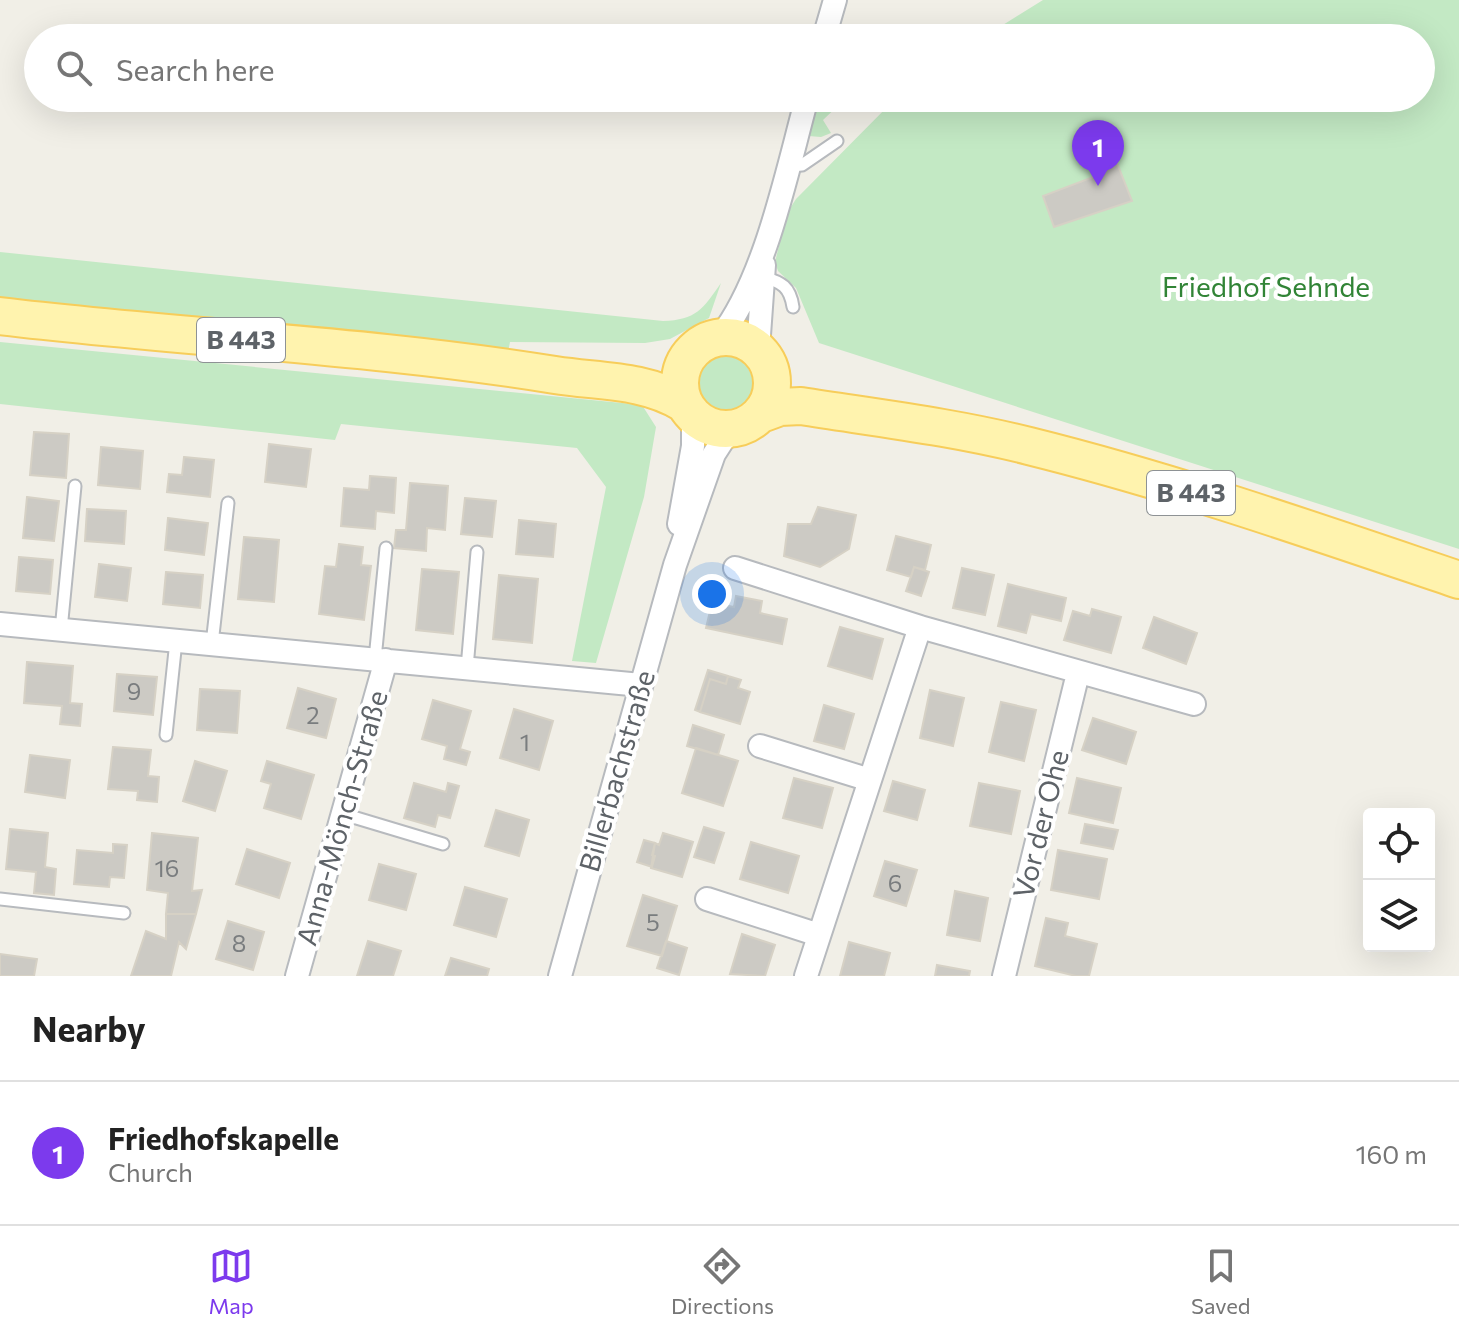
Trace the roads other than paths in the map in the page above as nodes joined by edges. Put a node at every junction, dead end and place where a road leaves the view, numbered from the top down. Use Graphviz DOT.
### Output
graph roads {
  1 [pos="835,0"];
  2 [pos="828,24"];
  3 [pos="803,112"];
  4 [pos="837,141"];
  5 [pos="788,166"];
  6 [pos="766,244"];
  7 [pos="763,277"];
  8 [pos="793,307"];
  9 [pos="0,316"];
  10 [pos="720,337"];
  11 [pos="687,357"];
  12 [pos="764,358"];
  13 [pos="482,363"];
  14 [pos="688,410"];
  15 [pos="748,421"];
  16 [pos="975,433"];
  17 [pos="75,486"];
  18 [pos="228,503"];
  19 [pos="386,548"];
  20 [pos="477,552"];
  21 [pos="675,565"];
  22 [pos="735,568"];
  23 [pos="1459,580"];
  24 [pos="0,624"];
  25 [pos="920,627"];
  26 [pos="61,630"];
  27 [pos="176,641"];
  28 [pos="212,644"];
  29 [pos="380,660"];
  30 [pos="467,668"];
  31 [pos="1078,673"];
  32 [pos="641,685"];
  33 [pos="1194,704"];
  34 [pos="166,735"];
  35 [pos="760,746"];
  36 [pos="870,780"];
  37 [pos="343,814"];
  38 [pos="443,844"];
  39 [pos="0,899"];
  40 [pos="707,899"];
  41 [pos="124,913"];
  42 [pos="819,935"];
  43 [pos="302,975"];
  44 [pos="560,976"];
  45 [pos="806,976"];
  46 [pos="1004,976"];
  1 -- 2 [label="street"];
  3 -- 5 [label="street"];
  4 -- 5 [label="lane"];
  5 -- 6 [label="street"];
  6 -- 7 [label="street"];
  6 -- 10 [label="street"];
  7 -- 8 [label="lane"];
  7 -- 12 [label="street"];
  9 -- 13 [label="main road, B 443"];
  10 -- 11 [label="main road"];
  10 -- 12 [label="main road"];
  11 -- 13 [label="main road, B 443"];
  11 -- 14 [label="main road"];
  12 -- 15 [label="main road"];
  12 -- 16 [label="main road, B 443"];
  13 -- 14 [label="main road, B 443"];
  14 -- 15 [label="main road"];
  14 -- 21 [label="street, Billerbachstraße"];
  15 -- 16 [label="main road, B 443"];
  15 -- 21 [label="street, Billerbachstraße"];
  16 -- 23 [label="main road, B 443"];
  17 -- 26 [label="lane"];
  18 -- 28 [label="lane"];
  19 -- 29 [label="lane"];
  20 -- 30 [label="lane"];
  21 -- 32 [label="street, Billerbachstraße"];
  22 -- 25 [label="street"];
  24 -- 26 [label="street"];
  25 -- 31 [label="street"];
  25 -- 36 [label="street"];
  26 -- 27 [label="street"];
  27 -- 28 [label="street"];
  27 -- 34 [label="lane"];
  28 -- 29 [label="street"];
  29 -- 30 [label="street"];
  29 -- 37 [label="street, Anna-Mönch-Straße"];
  30 -- 32 [label="street"];
  31 -- 33 [label="street"];
  31 -- 46 [label="street, Vor der Ohe"];
  32 -- 44 [label="street, Billerbachstraße"];
  35 -- 36 [label="street"];
  36 -- 42 [label="street"];
  37 -- 38 [label="lane"];
  37 -- 43 [label="street, Anna-Mönch-Straße"];
  39 -- 41 [label="lane"];
  40 -- 42 [label="street"];
  42 -- 45 [label="street"];
}
